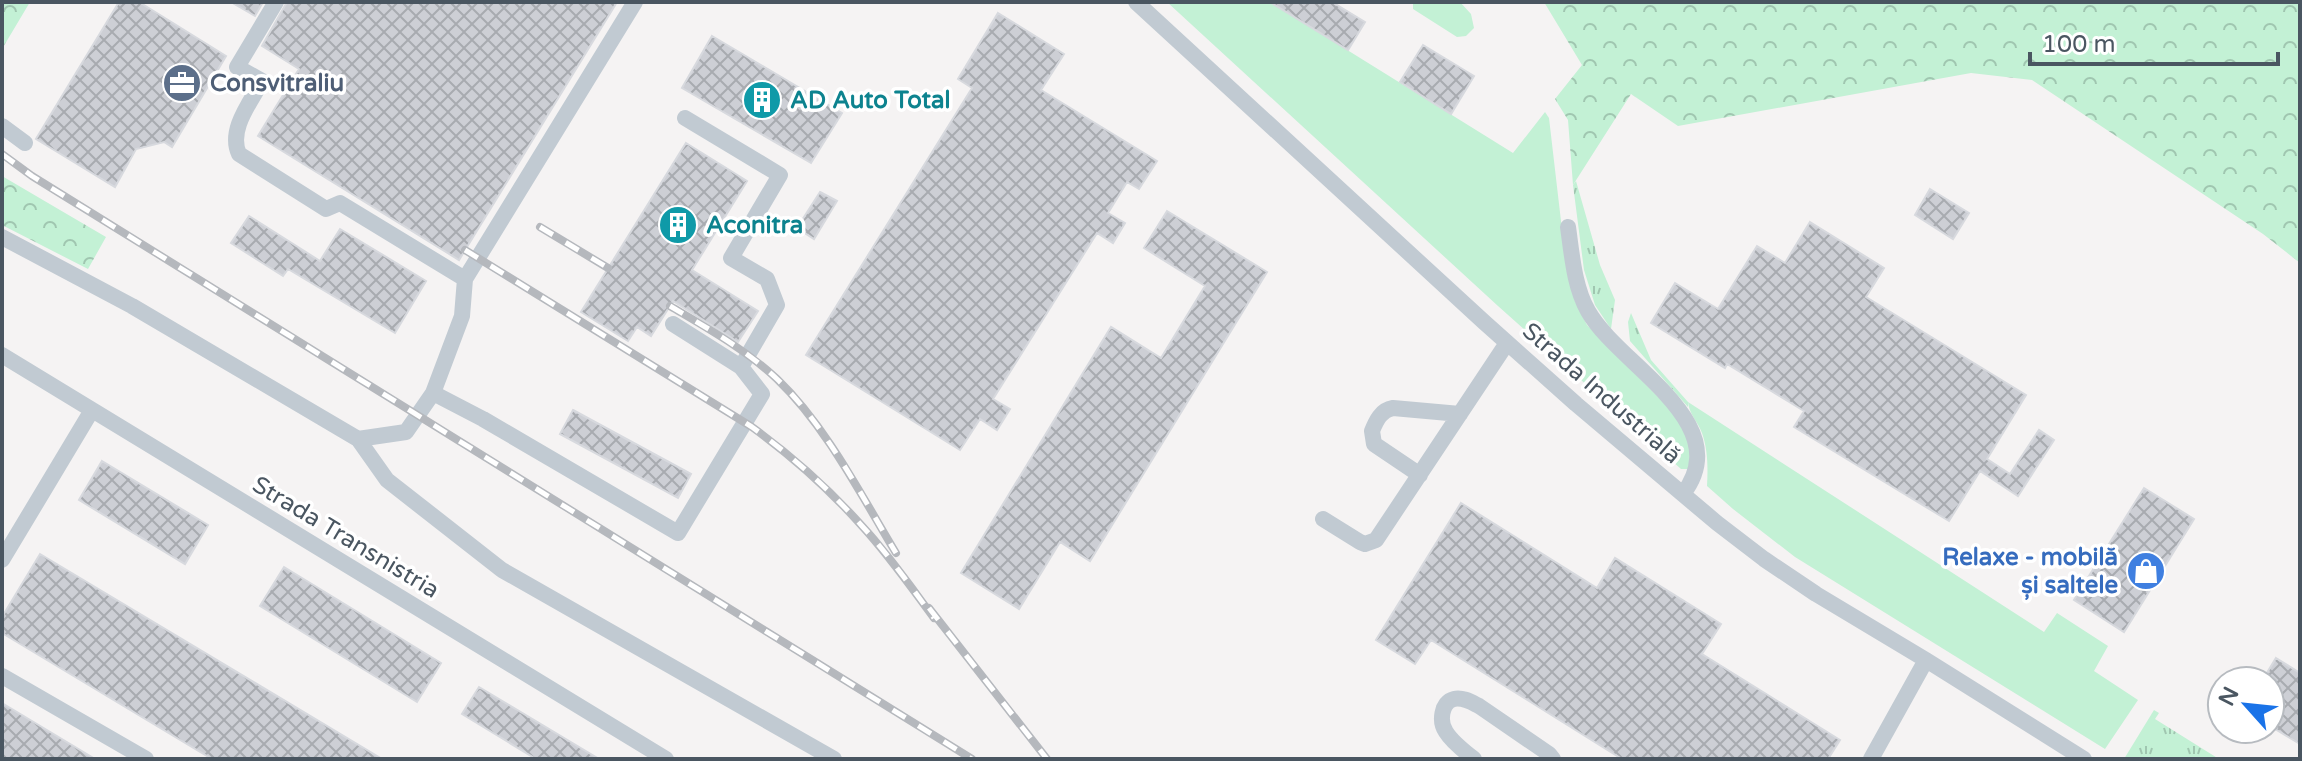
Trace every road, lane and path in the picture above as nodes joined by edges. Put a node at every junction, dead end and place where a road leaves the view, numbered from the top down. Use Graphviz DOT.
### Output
graph roads {
  1 [pos="276,2"];
  2 [pos="635,2"];
  3 [pos="1136,2"];
  4 [pos="685,118"];
  5 [pos="2,126"];
  6 [pos="25,143"];
  7 [pos="1568,227"];
  8 [pos="2,237"];
  9 [pos="465,279"];
  10 [pos="673,324"];
  11 [pos="1507,343"];
  12 [pos="2,355"];
  13 [pos="741,367"];
  14 [pos="433,393"];
  15 [pos="92,410"];
  16 [pos="1460,414"];
  17 [pos="358,439"];
  18 [pos="1420,475"];
  19 [pos="1683,494"];
  20 [pos="1323,519"];
  21 [pos="2,560"];
  22 [pos="1926,660"];
  23 [pos="2,676"];
  24 [pos="146,759"];
  25 [pos="666,759"];
  26 [pos="834,759"];
  27 [pos="1474,759"];
  28 [pos="1553,759"];
  29 [pos="1871,759"];
  30 [pos="2084,759"];
  1 -- 9 [label="street"];
  2 -- 9 [label="street"];
  3 -- 11 [label="street, Strada Industrială"];
  4 -- 13 [label="street"];
  5 -- 6 [label="street"];
  7 -- 19 [label="street"];
  8 -- 17 [label="street"];
  9 -- 14 [label="street"];
  10 -- 13 [label="street"];
  11 -- 16 [label="street"];
  11 -- 19 [label="street, Strada Industrială"];
  12 -- 15 [label="street, Strada Transnistria"];
  13 -- 14 [label="street"];
  14 -- 17 [label="street"];
  15 -- 21 [label="street"];
  15 -- 25 [label="street, Strada Transnistria"];
  16 -- 18 [label="street"];
  16 -- 18 [label="street"];
  17 -- 26 [label="street"];
  18 -- 20 [label="street"];
  19 -- 22 [label="street, Strada Industrială"];
  22 -- 29 [label="street"];
  22 -- 30 [label="street, Strada Industrială"];
  23 -- 24 [label="street"];
  27 -- 28 [label="street"];
}
